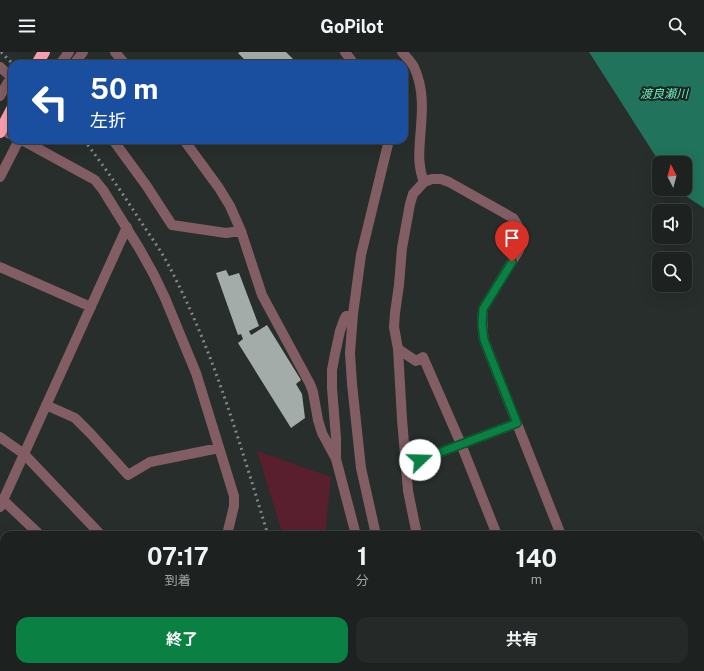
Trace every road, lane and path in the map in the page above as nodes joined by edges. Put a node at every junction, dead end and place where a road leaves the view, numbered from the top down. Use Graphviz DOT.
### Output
graph roads {
  1 [pos="70,52"];
  2 [pos="115,52"];
  3 [pos="344,52"];
  4 [pos="402,52"];
  5 [pos="63,60"];
  6 [pos="122,60"];
  7 [pos="351,60"];
  8 [pos="0,67"];
  9 [pos="8,74"];
  10 [pos="8,82"];
  11 [pos="0,96"];
  12 [pos="8,116"];
  13 [pos="0,130"];
  14 [pos="17,144"];
  15 [pos="29,144"];
  16 [pos="116,144"];
  17 [pos="187,144"];
  18 [pos="388,144"];
  19 [pos="0,177"];
  20 [pos="424,182"];
  21 [pos="127,227"];
  22 [pos="241,231"];
  23 [pos="0,267"];
  24 [pos="91,307"];
  25 [pos="353,314"];
  26 [pos="398,349"];
  27 [pos="46,405"];
  28 [pos="517,423"];
  29 [pos="0,437"];
  30 [pos="461,444"];
  31 [pos="219,448"];
  32 [pos="24,454"];
  33 [pos="336,459"];
  34 [pos="406,464"];
  35 [pos="1,504"];
  36 [pos="35,531"];
  37 [pos="97,531"];
  38 [pos="228,531"];
  39 [pos="355,531"];
  40 [pos="375,531"];
  41 [pos="416,531"];
  42 [pos="495,531"];
  43 [pos="559,531"];
  1 -- 5 [label="street"];
  2 -- 6 [label="street"];
  3 -- 7 [label="street"];
  4 -- 20 [label="street"];
  8 -- 9 [label="street"];
  10 -- 11 [label="street"];
  12 -- 13 [label="highway, bridge"];
  14 -- 19 [label="street"];
  15 -- 21 [label="street"];
  16 -- 22 [label="street"];
  17 -- 22 [label="street"];
  18 -- 25 [label="street"];
  20 -- 26 [label="street"];
  20 -- 28 [label="street"];
  21 -- 24 [label="street"];
  21 -- 31 [label="street"];
  22 -- 33 [label="street"];
  23 -- 24 [label="street"];
  24 -- 27 [label="street"];
  25 -- 33 [label="street"];
  25 -- 40 [label="street"];
  26 -- 30 [label="street"];
  26 -- 34 [label="street"];
  27 -- 31 [label="street"];
  27 -- 32 [label="street"];
  28 -- 30 [label="street"];
  28 -- 43 [label="street"];
  29 -- 32 [label="street"];
  30 -- 34 [label="street"];
  30 -- 42 [label="street"];
  31 -- 38 [label="street"];
  32 -- 35 [label="street"];
  32 -- 37 [label="street"];
  33 -- 39 [label="street"];
  34 -- 41 [label="street"];
  35 -- 36 [label="street"];
}
